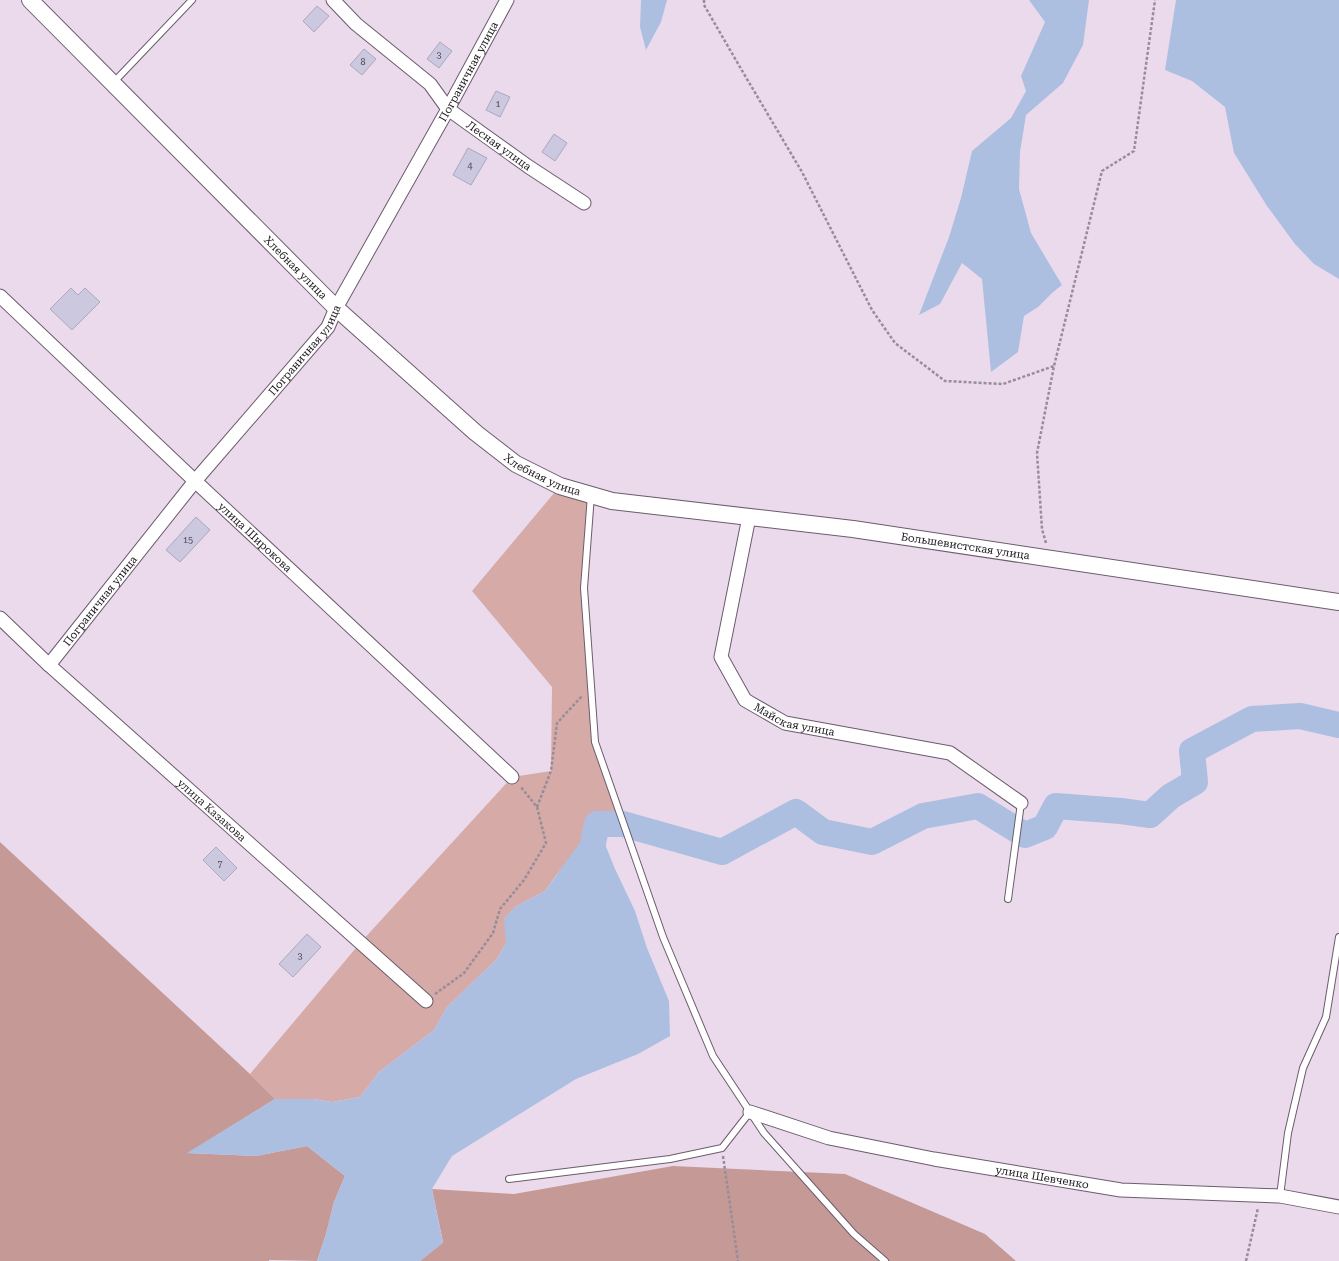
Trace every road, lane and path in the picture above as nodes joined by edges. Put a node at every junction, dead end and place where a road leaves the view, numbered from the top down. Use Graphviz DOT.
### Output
graph roads {
  1 [pos="30,0"];
  2 [pos="192,0"];
  3 [pos="333,0"];
  4 [pos="507,0"];
  5 [pos="704,0"];
  6 [pos="1155,0"];
  7 [pos="112,84"];
  8 [pos="448,109"];
  9 [pos="584,203"];
  10 [pos="0,296"];
  11 [pos="336,308"];
  12 [pos="1054,366"];
  13 [pos="196,482"];
  14 [pos="591,495"];
  15 [pos="749,517"];
  16 [pos="1051,558"];
  17 [pos="1338,600"];
  18 [pos="0,618"];
  19 [pos="49,665"];
  20 [pos="591,687"];
  21 [pos="512,777"];
  22 [pos="1021,803"];
  23 [pos="537,807"];
  24 [pos="1008,899"];
  25 [pos="1339,937"];
  26 [pos="426,1001"];
  27 [pos="750,1112"];
  28 [pos="722,1148"];
  29 [pos="509,1180"];
  30 [pos="1260,1195"];
  31 [pos="1280,1196"];
  32 [pos="1339,1207"];
  33 [pos="738,1261"];
  34 [pos="885,1261"];
  35 [pos="1246,1261"];
  1 -- 7 [label="street, Хлебная улица"];
  2 -- 7 [label="lane"];
  3 -- 8 [label="street, Лесная улица"];
  4 -- 8 [label="street, Пограничная улица"];
  5 -- 12 [label="path"];
  6 -- 12 [label="path"];
  7 -- 11 [label="street, Хлебная улица"];
  8 -- 9 [label="street, Лесная улица"];
  8 -- 11 [label="street, Пограничная улица"];
  10 -- 13 [label="street, улица Широкова"];
  11 -- 13 [label="street, Пограничная улица"];
  11 -- 14 [label="street, Хлебная улица"];
  12 -- 16 [label="path"];
  13 -- 19 [label="street, Пограничная улица"];
  13 -- 21 [label="street, улица Широкова"];
  14 -- 15 [label="street, Большевистская улица"];
  14 -- 20 [label="lane"];
  15 -- 16 [label="street, Большевистская улица"];
  15 -- 22 [label="street, Майская улица"];
  16 -- 17 [label="street, Большевистская улица"];
  18 -- 19 [label="street, улица Казакова"];
  19 -- 26 [label="street, улица Казакова"];
  20 -- 23 [label="path"];
  20 -- 27 [label="lane"];
  21 -- 23 [label="path"];
  22 -- 24 [label="lane"];
  23 -- 26 [label="path"];
  25 -- 31 [label="lane"];
  27 -- 28 [label="lane"];
  27 -- 30 [label="street, улица Шевченко"];
  27 -- 34 [label="lane"];
  28 -- 29 [label="lane"];
  28 -- 33 [label="path"];
  30 -- 31 [label="street, улица Шевченко"];
  30 -- 35 [label="path"];
  31 -- 32 [label="street, улица Шевченко"];
}
